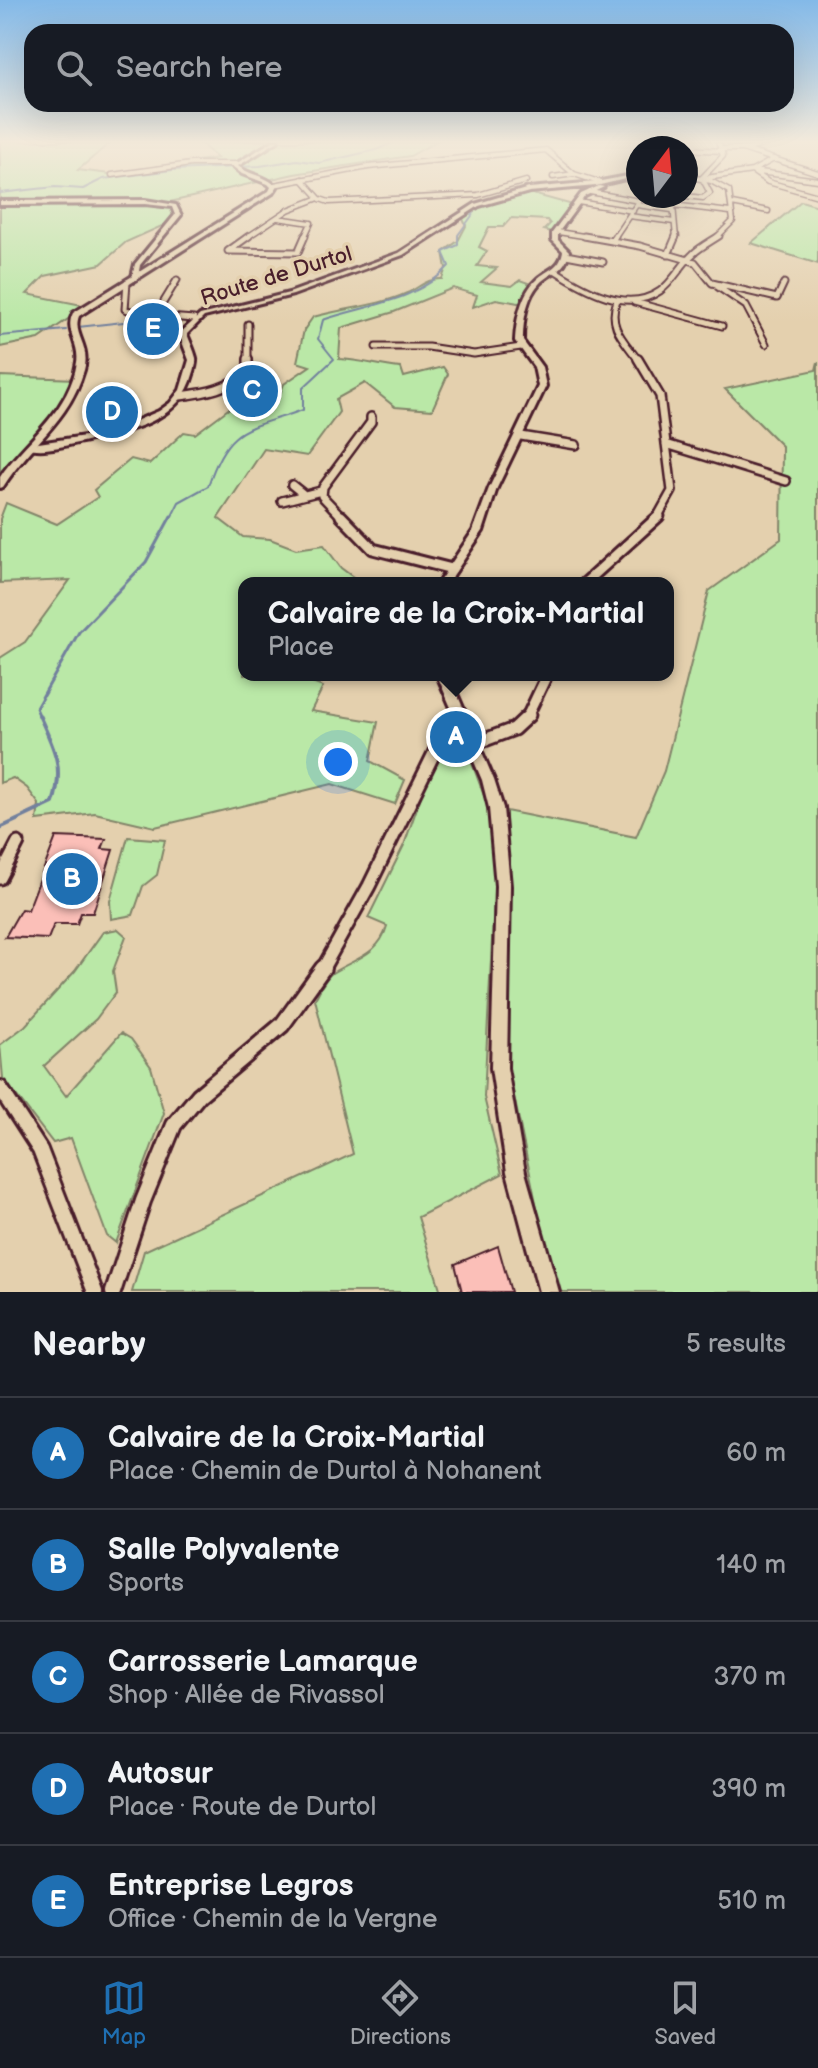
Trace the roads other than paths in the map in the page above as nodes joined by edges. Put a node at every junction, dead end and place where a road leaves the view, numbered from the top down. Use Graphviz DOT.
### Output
graph roads {
  1 [pos="258,201"];
  2 [pos="305,201"];
  3 [pos="474,201"];
  4 [pos="490,201"];
  5 [pos="705,201"];
  6 [pos="731,201"];
  7 [pos="578,202"];
  8 [pos="0,203"];
  9 [pos="477,205"];
  10 [pos="635,208"];
  11 [pos="673,208"];
  12 [pos="698,208"];
  13 [pos="731,208"];
  14 [pos="768,211"];
  15 [pos="631,213"];
  16 [pos="278,218"];
  17 [pos="674,222"];
  18 [pos="558,232"];
  19 [pos="612,241"];
  20 [pos="566,255"];
  21 [pos="668,255"];
  22 [pos="686,261"];
  23 [pos="603,262"];
  24 [pos="556,271"];
  25 [pos="135,277"];
  26 [pos="177,280"];
  27 [pos="127,282"];
  28 [pos="712,283"];
  29 [pos="784,283"];
  30 [pos="617,300"];
  31 [pos="627,300"];
  32 [pos="155,316"];
  33 [pos="194,319"];
  34 [pos="248,324"];
  35 [pos="722,326"];
  36 [pos="766,344"];
  37 [pos="376,347"];
  38 [pos="521,347"];
  39 [pos="180,396"];
  40 [pos="371,417"];
  41 [pos="521,436"];
  42 [pos="666,444"];
  43 [pos="576,445"];
  44 [pos="32,447"];
  45 [pos="786,481"];
  46 [pos="0,485"];
  47 [pos="292,485"];
  48 [pos="321,491"];
  49 [pos="302,493"];
  50 [pos="282,501"];
  51 [pos="452,569"];
  52 [pos="447,577"];
  53 [pos="591,577"];
  54 [pos="445,681"];
  55 [pos="545,681"];
  56 [pos="462,721"];
  57 [pos="474,744"];
  58 [pos="18,843"];
  59 [pos="0,878"];
  60 [pos="0,1088"];
  61 [pos="95,1292"];
  62 [pos="113,1292"];
  63 [pos="549,1292"];
  1 -- 25 [label="main road"];
  2 -- 16 [label="street"];
  3 -- 9 [label="street"];
  4 -- 9 [label="street, Route de Durtol"];
  5 -- 13 [label="street"];
  6 -- 13 [label="street"];
  7 -- 15 [label="street"];
  7 -- 18 [label="street"];
  8 -- 25 [label="street"];
  9 -- 33 [label="street, Route de Durtol"];
  10 -- 15 [label="street"];
  11 -- 17 [label="street"];
  12 -- 13 [label="street"];
  13 -- 14 [label="street"];
  13 -- 22 [label="street"];
  15 -- 17 [label="street"];
  15 -- 19 [label="street"];
  16 -- 16 [label="street"];
  17 -- 21 [label="street"];
  18 -- 19 [label="street"];
  18 -- 20 [label="street"];
  19 -- 21 [label="street"];
  20 -- 23 [label="street"];
  20 -- 24 [label="street"];
  21 -- 22 [label="street"];
  22 -- 28 [label="street"];
  22 -- 31 [label="street"];
  24 -- 30 [label="street"];
  24 -- 38 [label="street"];
  25 -- 27 [label="main road"];
  26 -- 32 [label="street"];
  27 -- 32 [label="street"];
  27 -- 44 [label="main road"];
  28 -- 29 [label="street"];
  28 -- 36 [label="street"];
  30 -- 31 [label="street"];
  30 -- 42 [label="street"];
  31 -- 35 [label="street"];
  32 -- 33 [label="street"];
  33 -- 39 [label="street, Route de Durtol"];
  34 -- 39 [label="street"];
  37 -- 38 [label="street"];
  38 -- 41 [label="street"];
  39 -- 44 [label="street"];
  40 -- 48 [label="street"];
  41 -- 43 [label="street"];
  41 -- 51 [label="street"];
  42 -- 45 [label="street"];
  42 -- 53 [label="street"];
  44 -- 46 [label="main road"];
  47 -- 49 [label="street"];
  48 -- 49 [label="street"];
  48 -- 51 [label="street"];
  49 -- 50 [label="street"];
  51 -- 52 [label="street"];
  54 -- 56 [label="street"];
  55 -- 57 [label="street"];
  56 -- 57 [label="street"];
  56 -- 62 [label="street"];
  57 -- 63 [label="street"];
  58 -- 59 [label="street"];
  60 -- 61 [label="street"];
}
